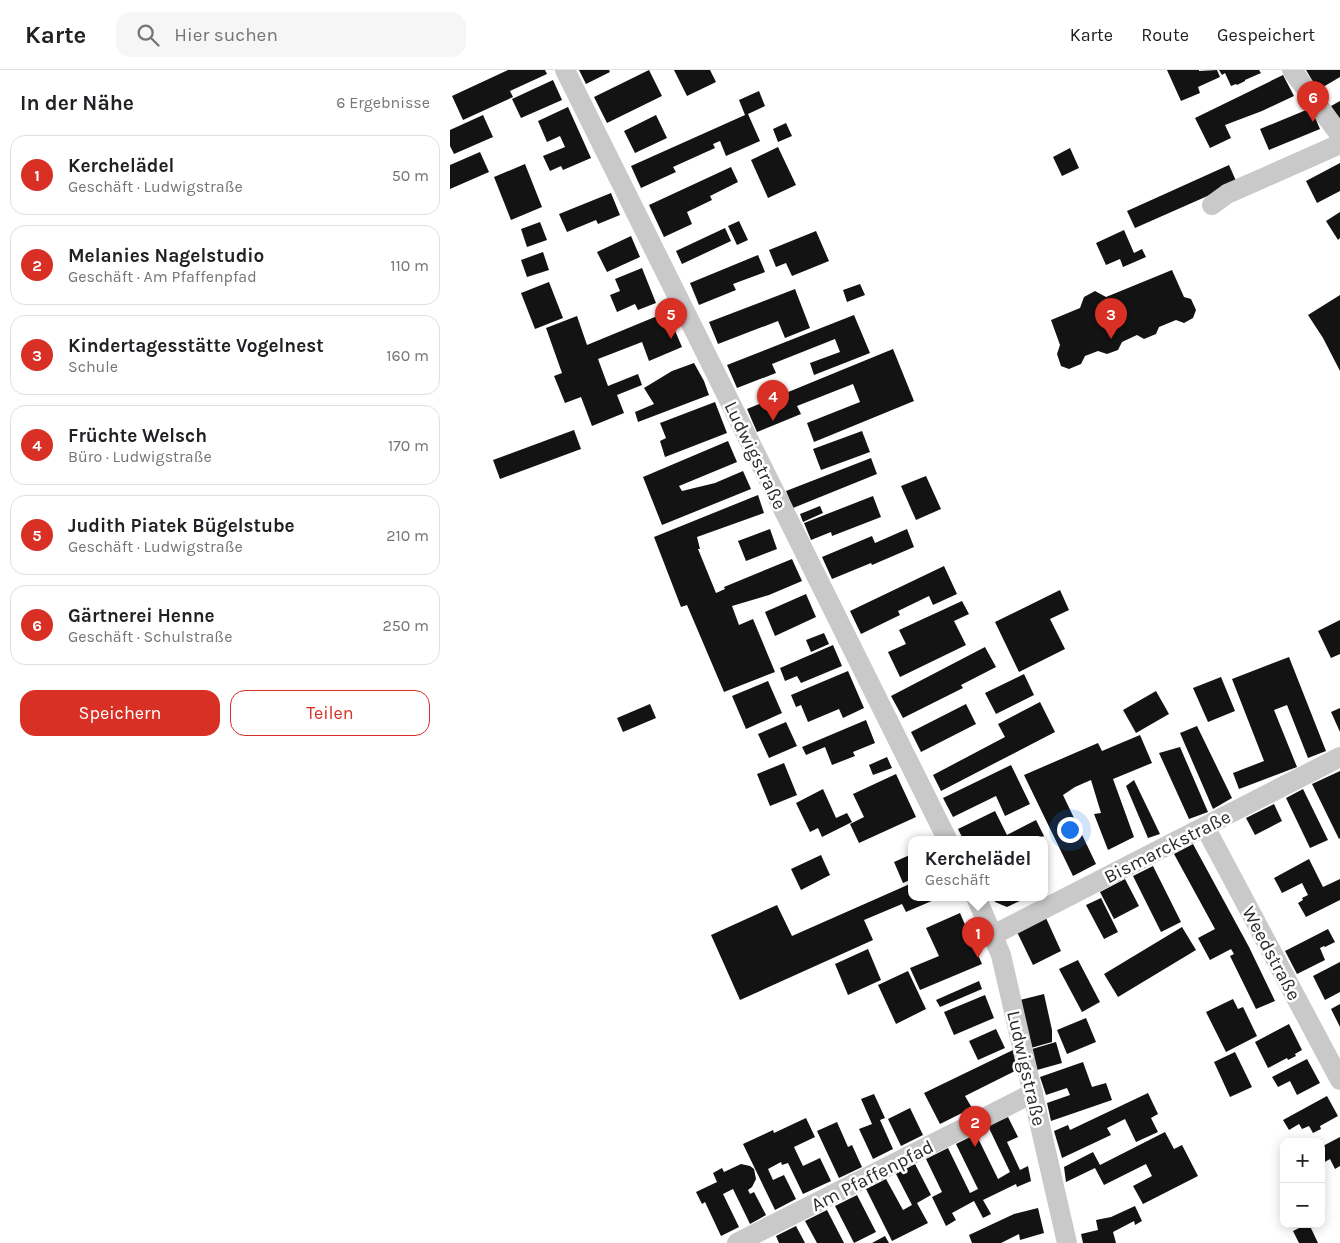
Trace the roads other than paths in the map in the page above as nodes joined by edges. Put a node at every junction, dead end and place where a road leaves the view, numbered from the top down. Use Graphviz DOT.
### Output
graph roads {
  1 [pos="565,70"];
  2 [pos="1292,70"];
  3 [pos="1340,136"];
  4 [pos="1212,205"];
  5 [pos="1340,757"];
  6 [pos="1204,827"];
  7 [pos="946,836"];
  8 [pos="978,901"];
  9 [pos="993,935"];
  10 [pos="1340,1080"];
  11 [pos="1033,1093"];
  12 [pos="737,1243"];
  13 [pos="1068,1243"];
  1 -- 7 [label="street, Ludwigstraße"];
  2 -- 3 [label="street"];
  3 -- 4 [label="street"];
  5 -- 6 [label="street, Bismarckstraße"];
  6 -- 9 [label="street, Bismarckstraße"];
  6 -- 10 [label="street, Weedstraße"];
  8 -- 9 [label="street, Ludwigstraße"];
  9 -- 11 [label="street, Ludwigstraße"];
  11 -- 12 [label="street, Am Pfaffenpfad"];
  11 -- 13 [label="street, Ludwigstraße"];
}
